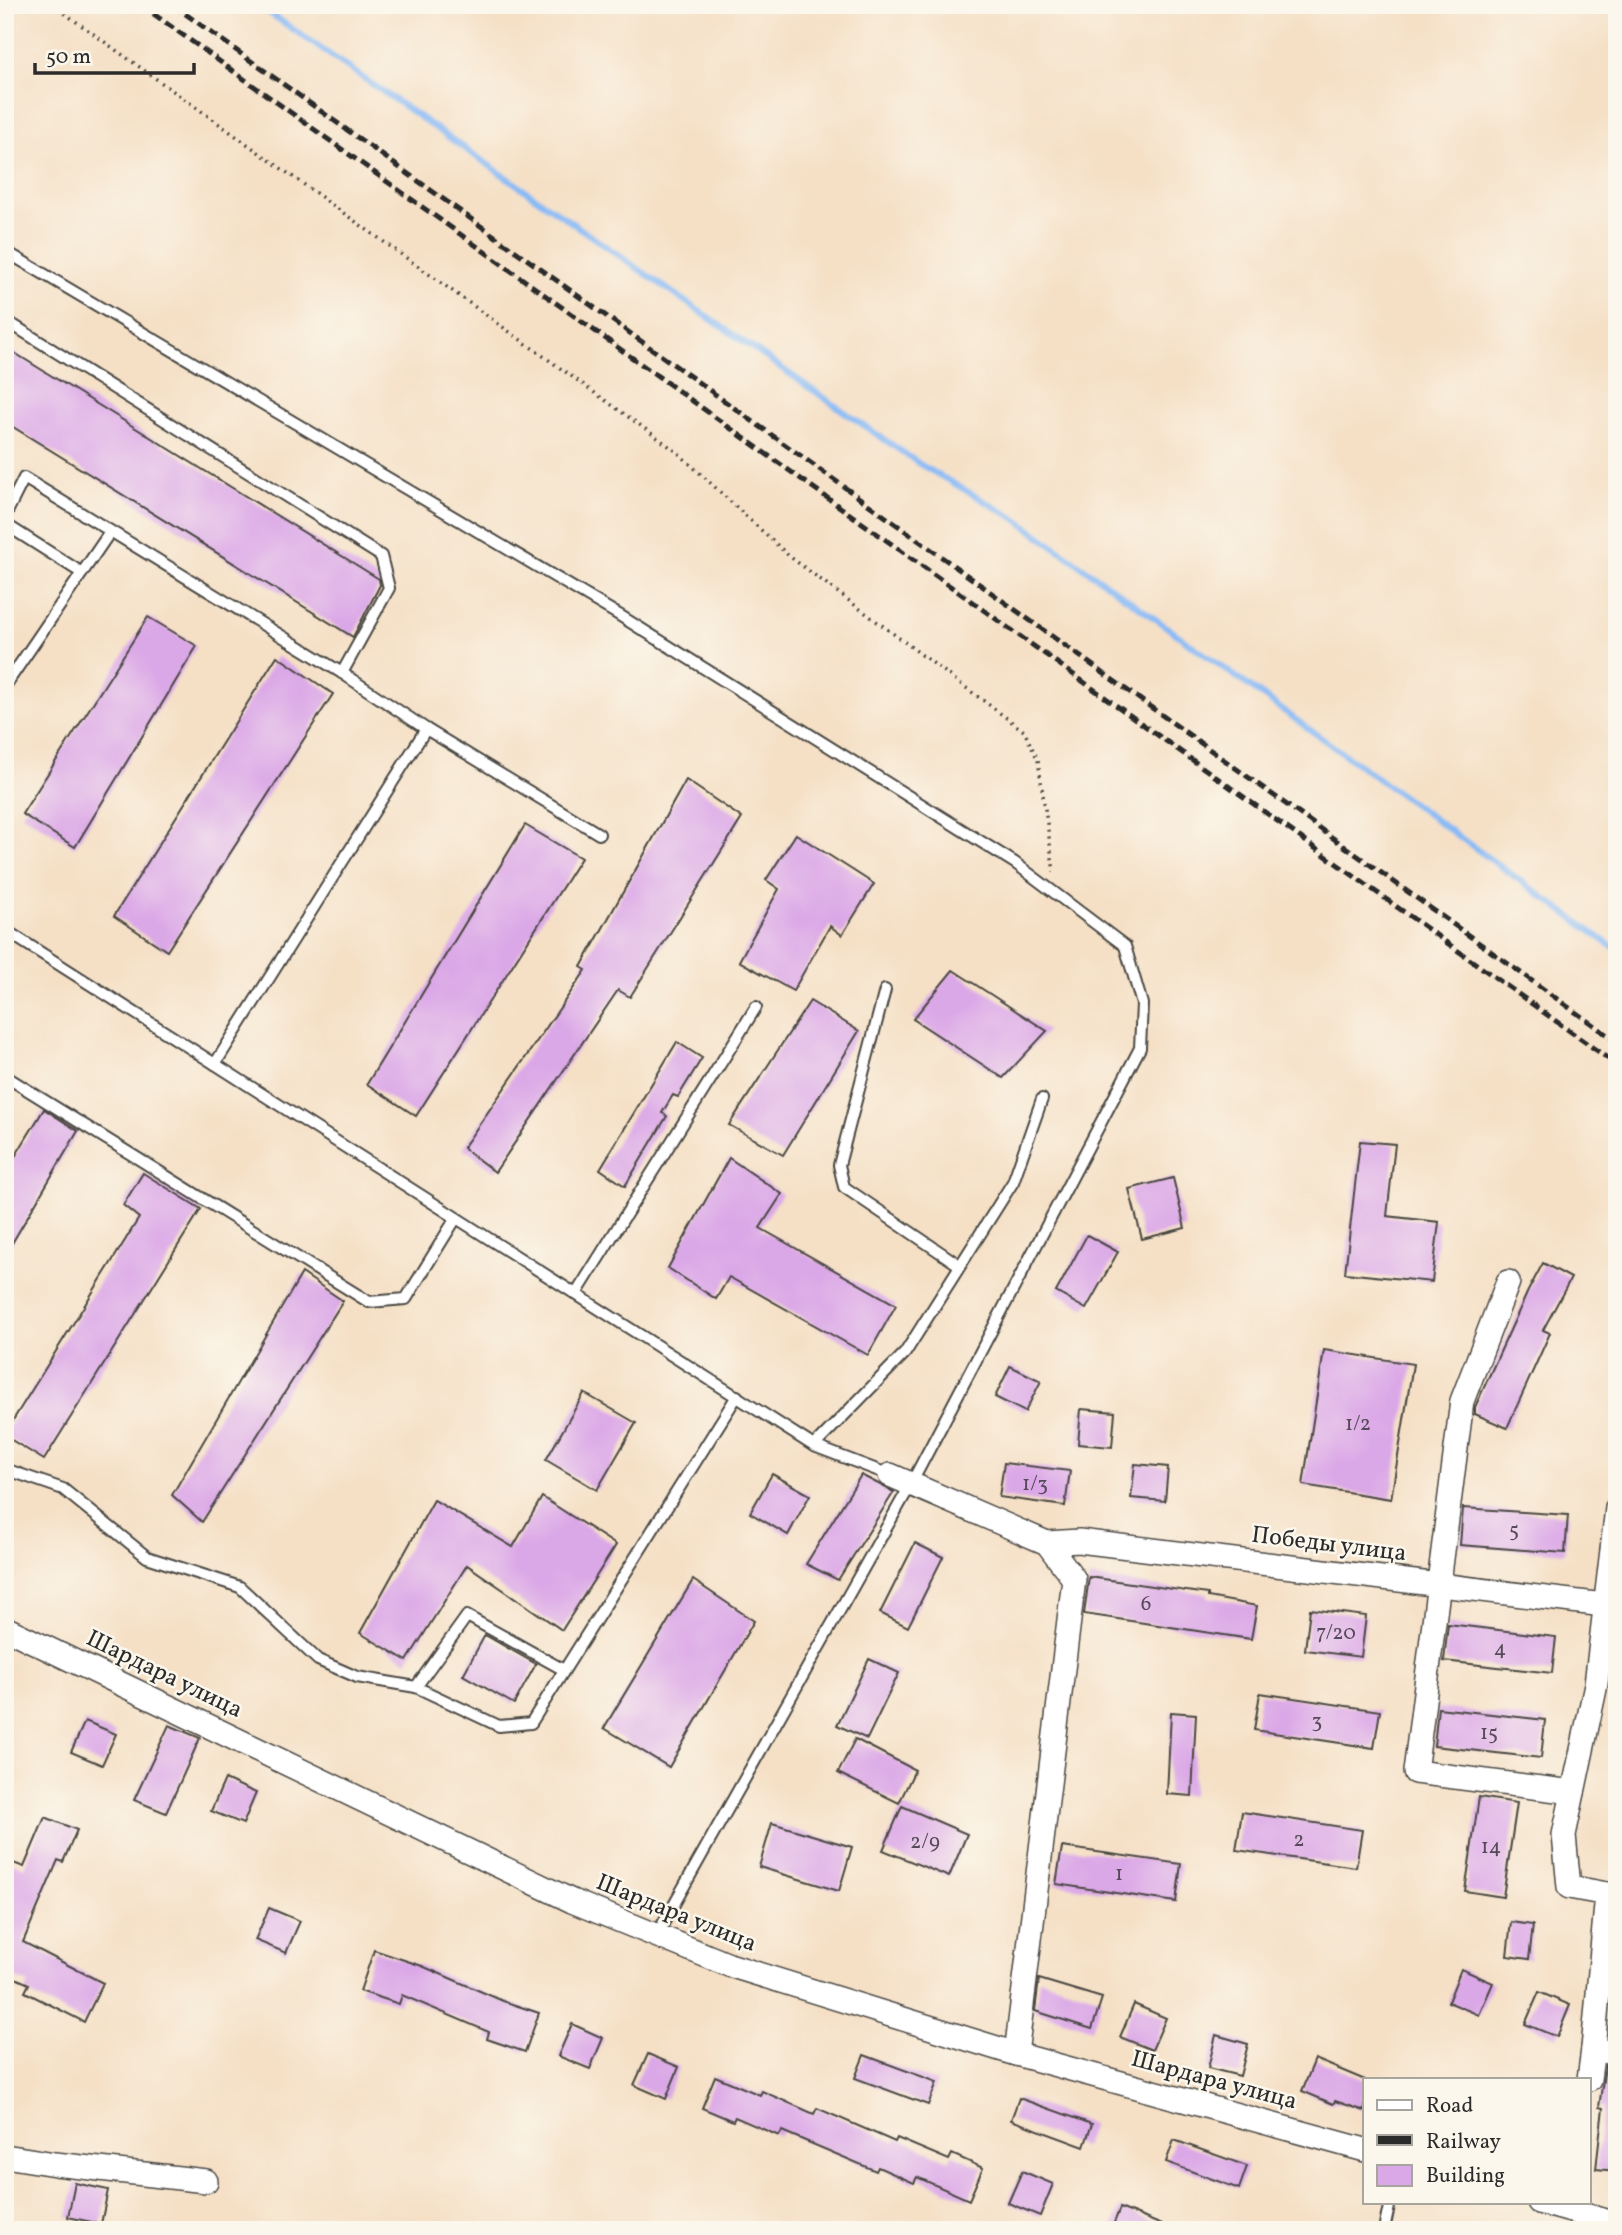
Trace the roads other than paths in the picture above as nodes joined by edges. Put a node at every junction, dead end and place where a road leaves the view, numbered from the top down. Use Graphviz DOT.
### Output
graph roads {
  1 [pos="5,251"];
  2 [pos="5,320"];
  3 [pos="5,516"];
  4 [pos="5,523"];
  5 [pos="110,532"];
  6 [pos="82,573"];
  7 [pos="342,673"];
  8 [pos="5,686"];
  9 [pos="426,729"];
  10 [pos="599,834"];
  11 [pos="5,930"];
  12 [pos="885,990"];
  13 [pos="756,1007"];
  14 [pos="215,1064"];
  15 [pos="5,1076"];
  16 [pos="1042,1099"];
  17 [pos="456,1217"];
  18 [pos="959,1265"];
  19 [pos="1508,1282"];
  20 [pos="576,1294"];
  21 [pos="737,1396"];
  22 [pos="814,1446"];
  23 [pos="5,1469"];
  24 [pos="901,1479"];
  25 [pos="1617,1508"];
  26 [pos="1047,1543"];
  27 [pos="1438,1585"];
  28 [pos="1604,1605"];
  29 [pos="5,1628"];
  30 [pos="564,1670"];
  31 [pos="416,1687"];
  32 [pos="1573,1792"];
  33 [pos="1612,1894"];
  34 [pos="656,1936"];
  35 [pos="1593,2049"];
  36 [pos="1016,2054"];
  37 [pos="1617,2054"];
  38 [pos="1589,2078"];
  39 [pos="1363,2149"];
  40 [pos="5,2156"];
  41 [pos="206,2181"];
  42 [pos="1390,2204"];
  43 [pos="1568,2206"];
  44 [pos="1617,2224"];
  45 [pos="1384,2230"];
  1 -- 24 [label="lane"];
  2 -- 7 [label="lane"];
  3 -- 5 [label="lane"];
  4 -- 6 [label="lane"];
  5 -- 6 [label="lane"];
  5 -- 7 [label="lane"];
  6 -- 8 [label="lane"];
  7 -- 9 [label="lane"];
  9 -- 10 [label="lane"];
  9 -- 14 [label="lane"];
  11 -- 14 [label="lane"];
  12 -- 18 [label="lane"];
  13 -- 20 [label="lane"];
  14 -- 17 [label="lane"];
  15 -- 17 [label="lane"];
  16 -- 18 [label="lane"];
  17 -- 20 [label="lane"];
  18 -- 22 [label="lane"];
  19 -- 27 [label="street"];
  20 -- 21 [label="lane"];
  21 -- 22 [label="lane"];
  21 -- 30 [label="lane"];
  22 -- 24 [label="lane"];
  23 -- 31 [label="lane"];
  24 -- 26 [label="street"];
  24 -- 34 [label="lane"];
  25 -- 28 [label="street"];
  26 -- 27 [label="street, Победы улица"];
  26 -- 36 [label="street"];
  27 -- 28 [label="street, Победы улица"];
  27 -- 32 [label="street"];
  28 -- 32 [label="street"];
  29 -- 34 [label="street, Шардара улица"];
  30 -- 31 [label="lane"];
  30 -- 31 [label="lane"];
  32 -- 33 [label="street"];
  33 -- 35 [label="street"];
  34 -- 36 [label="street, Шардара улица"];
  35 -- 37 [label="street"];
  35 -- 38 [label="street"];
  36 -- 39 [label="street, Шардара улица"];
  40 -- 41 [label="street"];
  42 -- 45 [label="lane"];
  43 -- 44 [label="street"];
}
